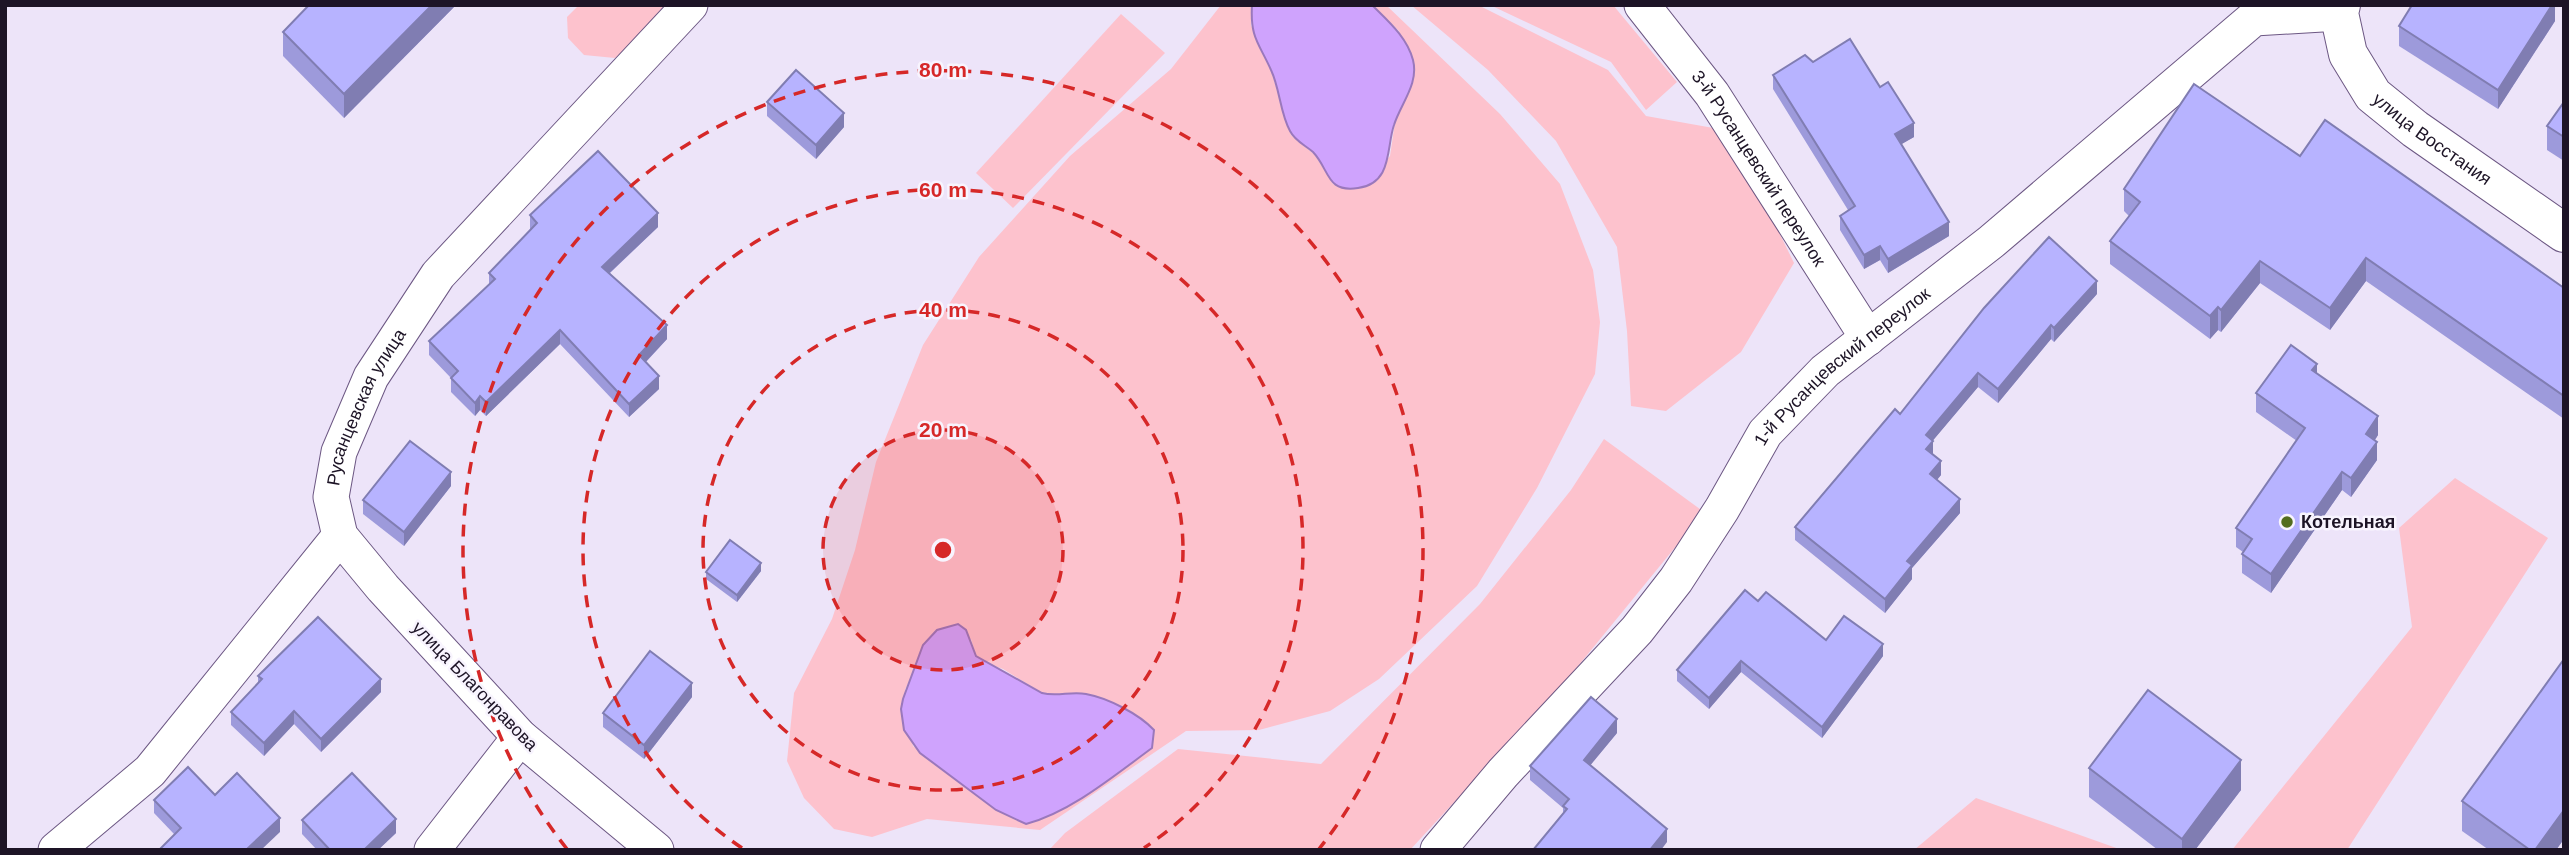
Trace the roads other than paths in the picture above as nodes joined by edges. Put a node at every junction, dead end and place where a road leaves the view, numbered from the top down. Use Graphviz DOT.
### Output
graph roads {
  1 [pos="690,5"];
  2 [pos="1642,5"];
  3 [pos="2340,9"];
  4 [pos="2564,233"];
  5 [pos="1868,338"];
  6 [pos="340,536"];
  7 [pos="520,737"];
  8 [pos="56,850"];
  9 [pos="432,850"];
  10 [pos="656,850"];
  11 [pos="1438,850"];
  1 -- 6 [label="street, Русанцевская улица"];
  2 -- 5 [label="street, 3-й Русанцевский переулок"];
  3 -- 4 [label="street, улица Восстания"];
  3 -- 5 [label="street, 1-й Русанцевский переулок"];
  5 -- 11 [label="street, 1-й Русанцевский переулок"];
  6 -- 7 [label="street, улица Благонравова"];
  6 -- 8 [label="street"];
  7 -- 9 [label="street"];
  7 -- 10 [label="street, улица Благонравова"];
}
